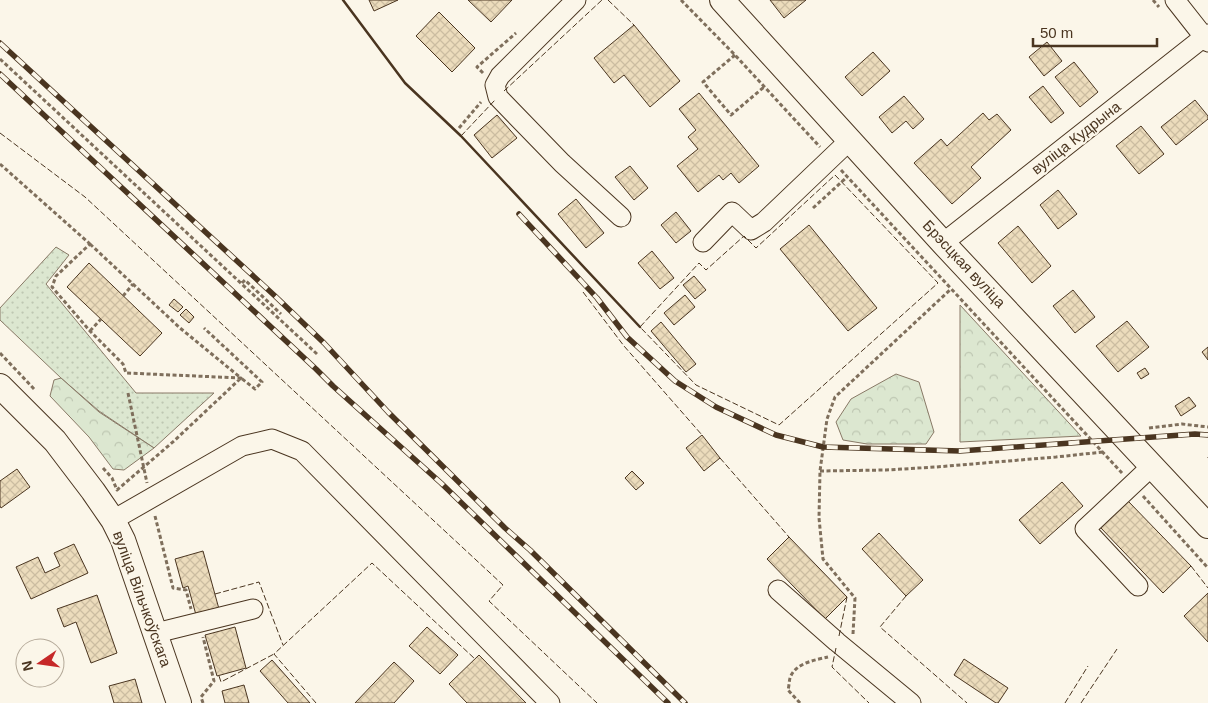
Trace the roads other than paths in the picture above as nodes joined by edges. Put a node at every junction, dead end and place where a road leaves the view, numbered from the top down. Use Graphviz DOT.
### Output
graph roads {
  1 [pos="576,0"];
  2 [pos="722,0"];
  3 [pos="1175,0"];
  4 [pos="1207,37"];
  5 [pos="850,140"];
  6 [pos="621,217"];
  7 [pos="703,242"];
  8 [pos="943,243"];
  9 [pos="0,386"];
  10 [pos="1152,466"];
  11 [pos="113,520"];
  12 [pos="1208,526"];
  13 [pos="1138,586"];
  14 [pos="778,590"];
  15 [pos="253,609"];
  16 [pos="156,633"];
  17 [pos="179,703"];
  18 [pos="550,703"];
  19 [pos="911,703"];
  1 -- 6 [label="street"];
  2 -- 5 [label="main road, Брэсцкая вуліца"];
  3 -- 4 [label="street"];
  4 -- 8 [label="street, вуліца Кудрына"];
  5 -- 7 [label="street"];
  5 -- 8 [label="main road, Брэсцкая вуліца"];
  8 -- 10 [label="main road, Брэсцкая вуліца"];
  9 -- 11 [label="main road, вуліца Вільчкоўскага"];
  10 -- 12 [label="main road, Брэсцкая вуліца"];
  10 -- 13 [label="street"];
  11 -- 16 [label="main road, вуліца Вільчкоўскага"];
  11 -- 18 [label="street"];
  14 -- 19 [label="street"];
  15 -- 16 [label="street"];
  16 -- 17 [label="main road, вуліца Вільчкоўскага"];
}
